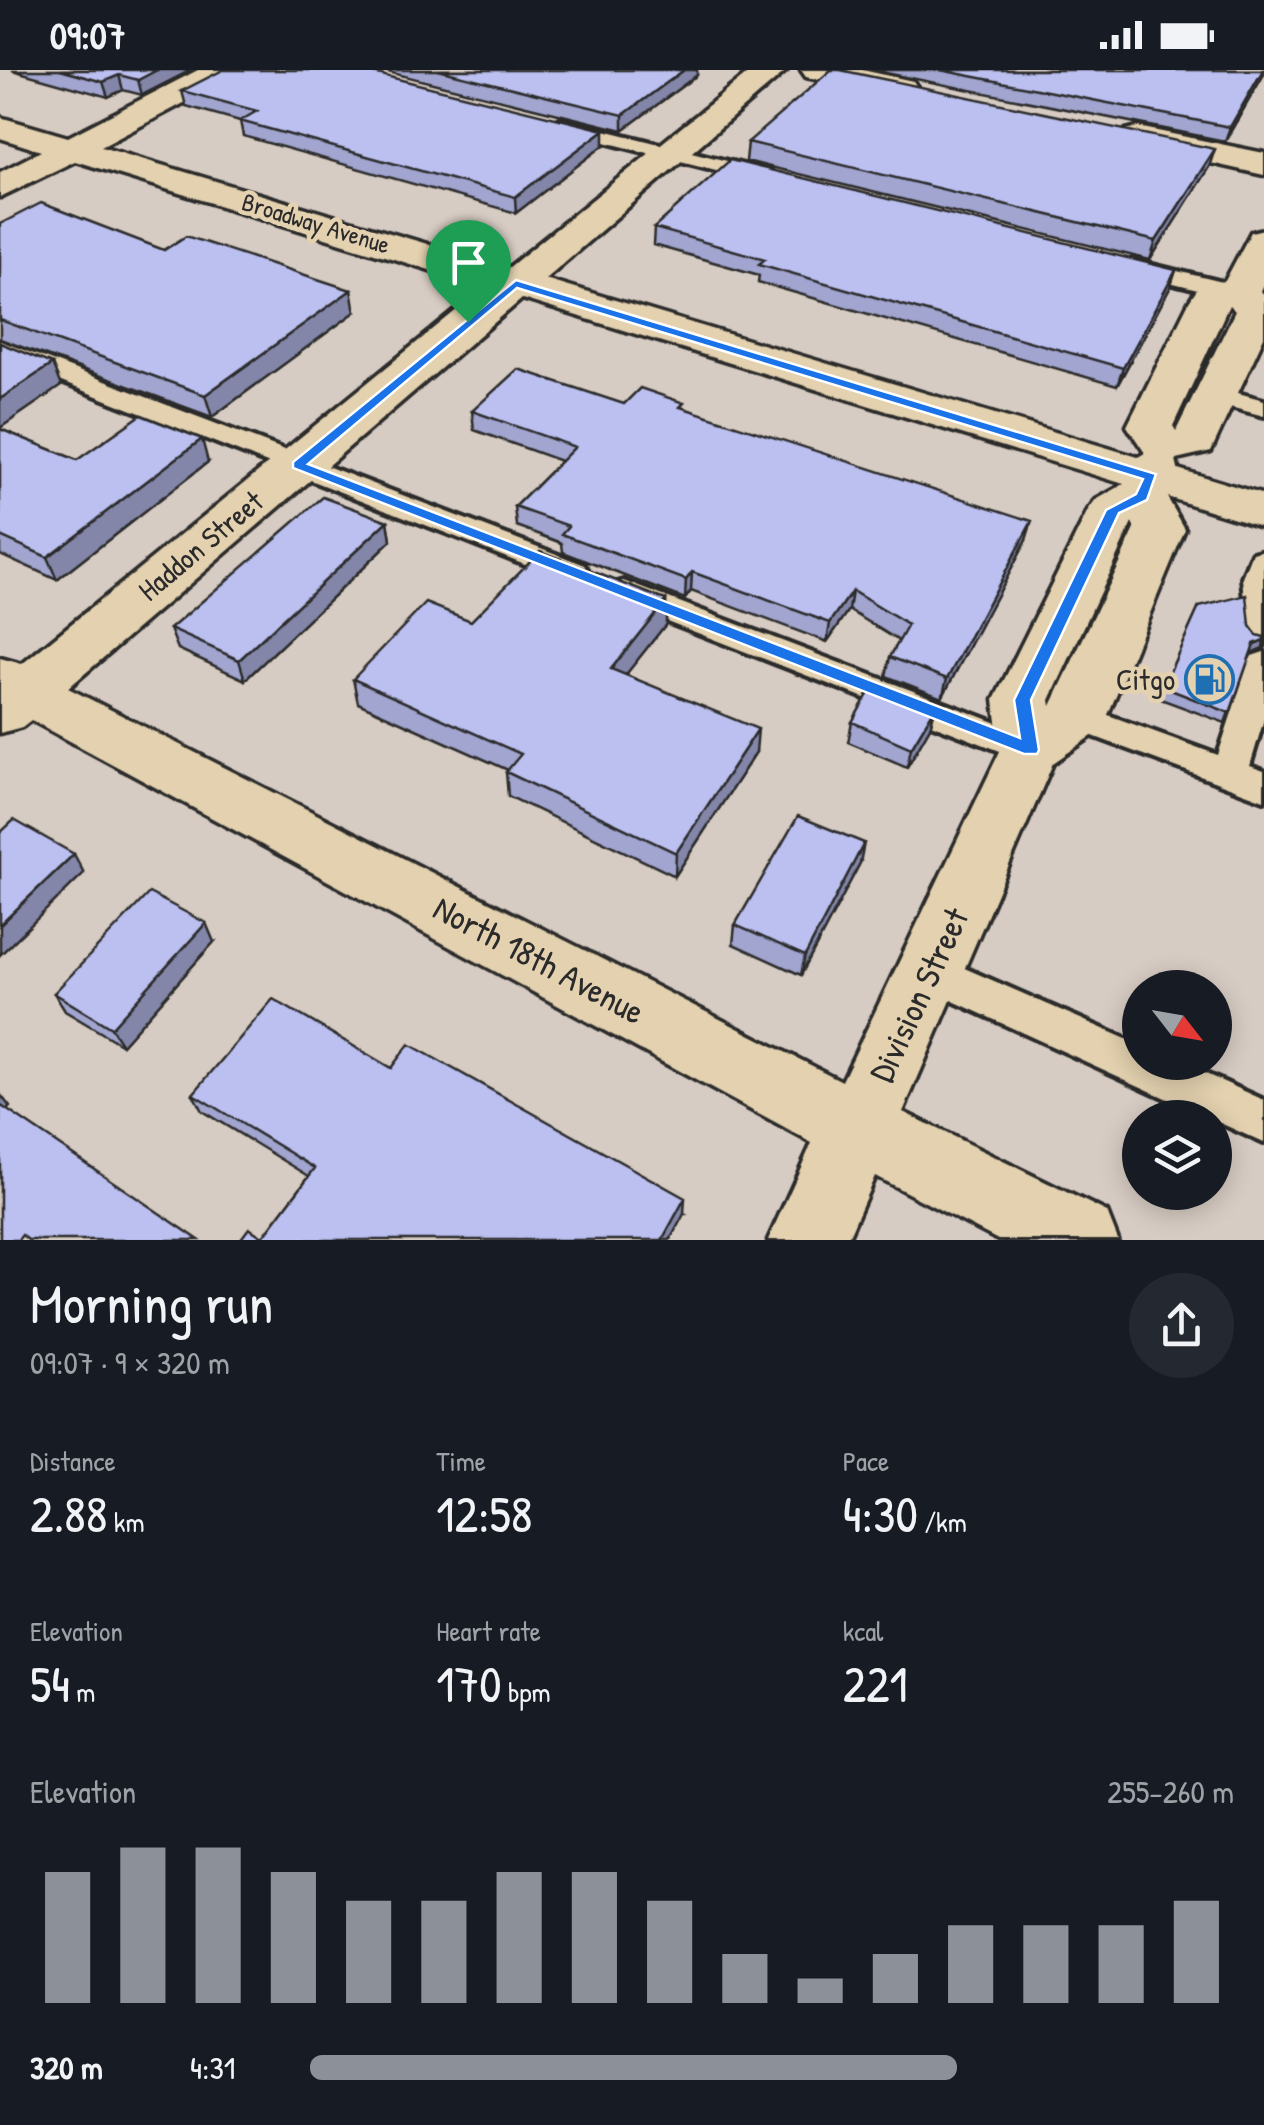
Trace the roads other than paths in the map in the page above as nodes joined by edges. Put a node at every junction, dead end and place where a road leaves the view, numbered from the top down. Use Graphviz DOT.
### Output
graph roads {
  1 [pos="222,70"];
  2 [pos="772,70"];
  3 [pos="817,70"];
  4 [pos="934,94"];
  5 [pos="536,119"];
  6 [pos="0,126"];
  7 [pos="1108,131"];
  8 [pos="71,148"];
  9 [pos="672,153"];
  10 [pos="1264,164"];
  11 [pos="785,181"];
  12 [pos="0,186"];
  13 [pos="1264,240"];
  14 [pos="1106,260"];
  15 [pos="516,284"];
  16 [pos="1240,293"];
  17 [pos="0,349"];
  18 [pos="1216,395"];
  19 [pos="1264,408"];
  20 [pos="298,465"];
  21 [pos="1152,474"];
  22 [pos="1264,511"];
  23 [pos="1264,560"];
  24 [pos="1264,634"];
  25 [pos="1264,664"];
  26 [pos="9,694"];
  27 [pos="1054,733"];
  28 [pos="1230,774"];
  29 [pos="1264,786"];
  30 [pos="930,971"];
  31 [pos="1264,1122"];
  32 [pos="858,1128"];
  33 [pos="807,1240"];
  34 [pos="1079,1240"];
  1 -- 8 [label="street"];
  2 -- 9 [label="street, Haddon Street"];
  3 -- 4 [label="street"];
  5 -- 9 [label="lane"];
  6 -- 8 [label="street, Broadway Avenue"];
  7 -- 10 [label="street"];
  8 -- 12 [label="street"];
  8 -- 15 [label="street, Broadway Avenue"];
  9 -- 11 [label="lane"];
  9 -- 15 [label="street, Haddon Street"];
  13 -- 16 [label="street"];
  14 -- 16 [label="lane"];
  15 -- 20 [label="street, Haddon Street"];
  15 -- 21 [label="street, Broadway Avenue"];
  16 -- 18 [label="street"];
  16 -- 21 [label="street, Division Street"];
  17 -- 20 [label="lane"];
  18 -- 19 [label="lane"];
  18 -- 21 [label="street"];
  20 -- 26 [label="street, Haddon Street"];
  20 -- 27 [label="lane"];
  21 -- 22 [label="street, Broadway Avenue"];
  21 -- 27 [label="street, Division Street"];
  23 -- 24 [label="lane"];
  25 -- 28 [label="lane"];
  26 -- 32 [label="street, North 18th Avenue"];
  27 -- 28 [label="lane"];
  27 -- 30 [label="street, Division Street"];
  28 -- 29 [label="lane"];
  30 -- 31 [label="lane"];
  30 -- 32 [label="street, Division Street"];
  32 -- 33 [label="street, Division Street"];
  32 -- 34 [label="street, North 18th Avenue"];
}
